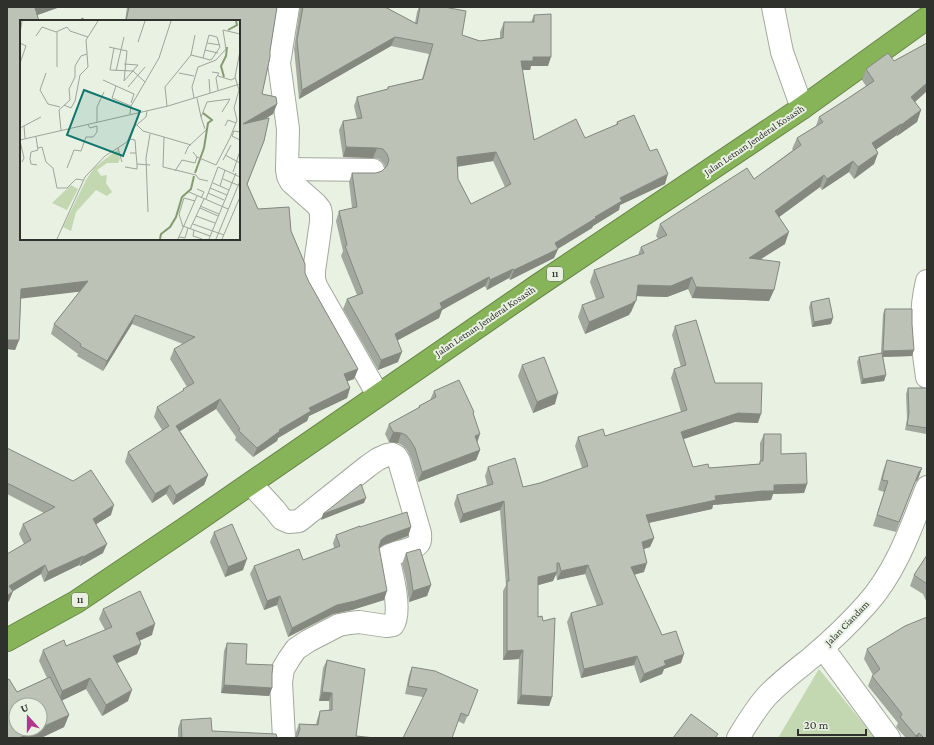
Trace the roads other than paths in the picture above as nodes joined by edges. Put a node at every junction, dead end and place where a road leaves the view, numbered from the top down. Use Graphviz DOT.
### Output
graph roads {
  1 [pos="288,7"];
  2 [pos="773,7"];
  3 [pos="927,18"];
  4 [pos="802,108"];
  5 [pos="287,169"];
  6 [pos="373,170"];
  7 [pos="927,281"];
  8 [pos="927,378"];
  9 [pos="378,395"];
  10 [pos="251,484"];
  11 [pos="927,487"];
  12 [pos="7,640"];
  13 [pos="823,648"];
  14 [pos="284,738"];
  15 [pos="738,738"];
  16 [pos="889,738"];
  1 -- 5 [label="street"];
  2 -- 4 [label="street"];
  3 -- 4 [label="highway, Jalan Letnan Jenderal Kosasih / 11"];
  4 -- 9 [label="highway, Jalan Letnan Jenderal Kosasih / 11"];
  5 -- 6 [label="street"];
  5 -- 9 [label="street"];
  7 -- 8 [label="street"];
  9 -- 10 [label="highway, Jalan Letnan Jenderal Kosasih / 11"];
  10 -- 12 [label="highway, Jalan Letnan Jenderal Kosasih / 11"];
  10 -- 14 [label="street"];
  11 -- 13 [label="street, Jalan Ciandam"];
  13 -- 15 [label="street, Jalan Ciandam"];
  13 -- 16 [label="street"];
}
